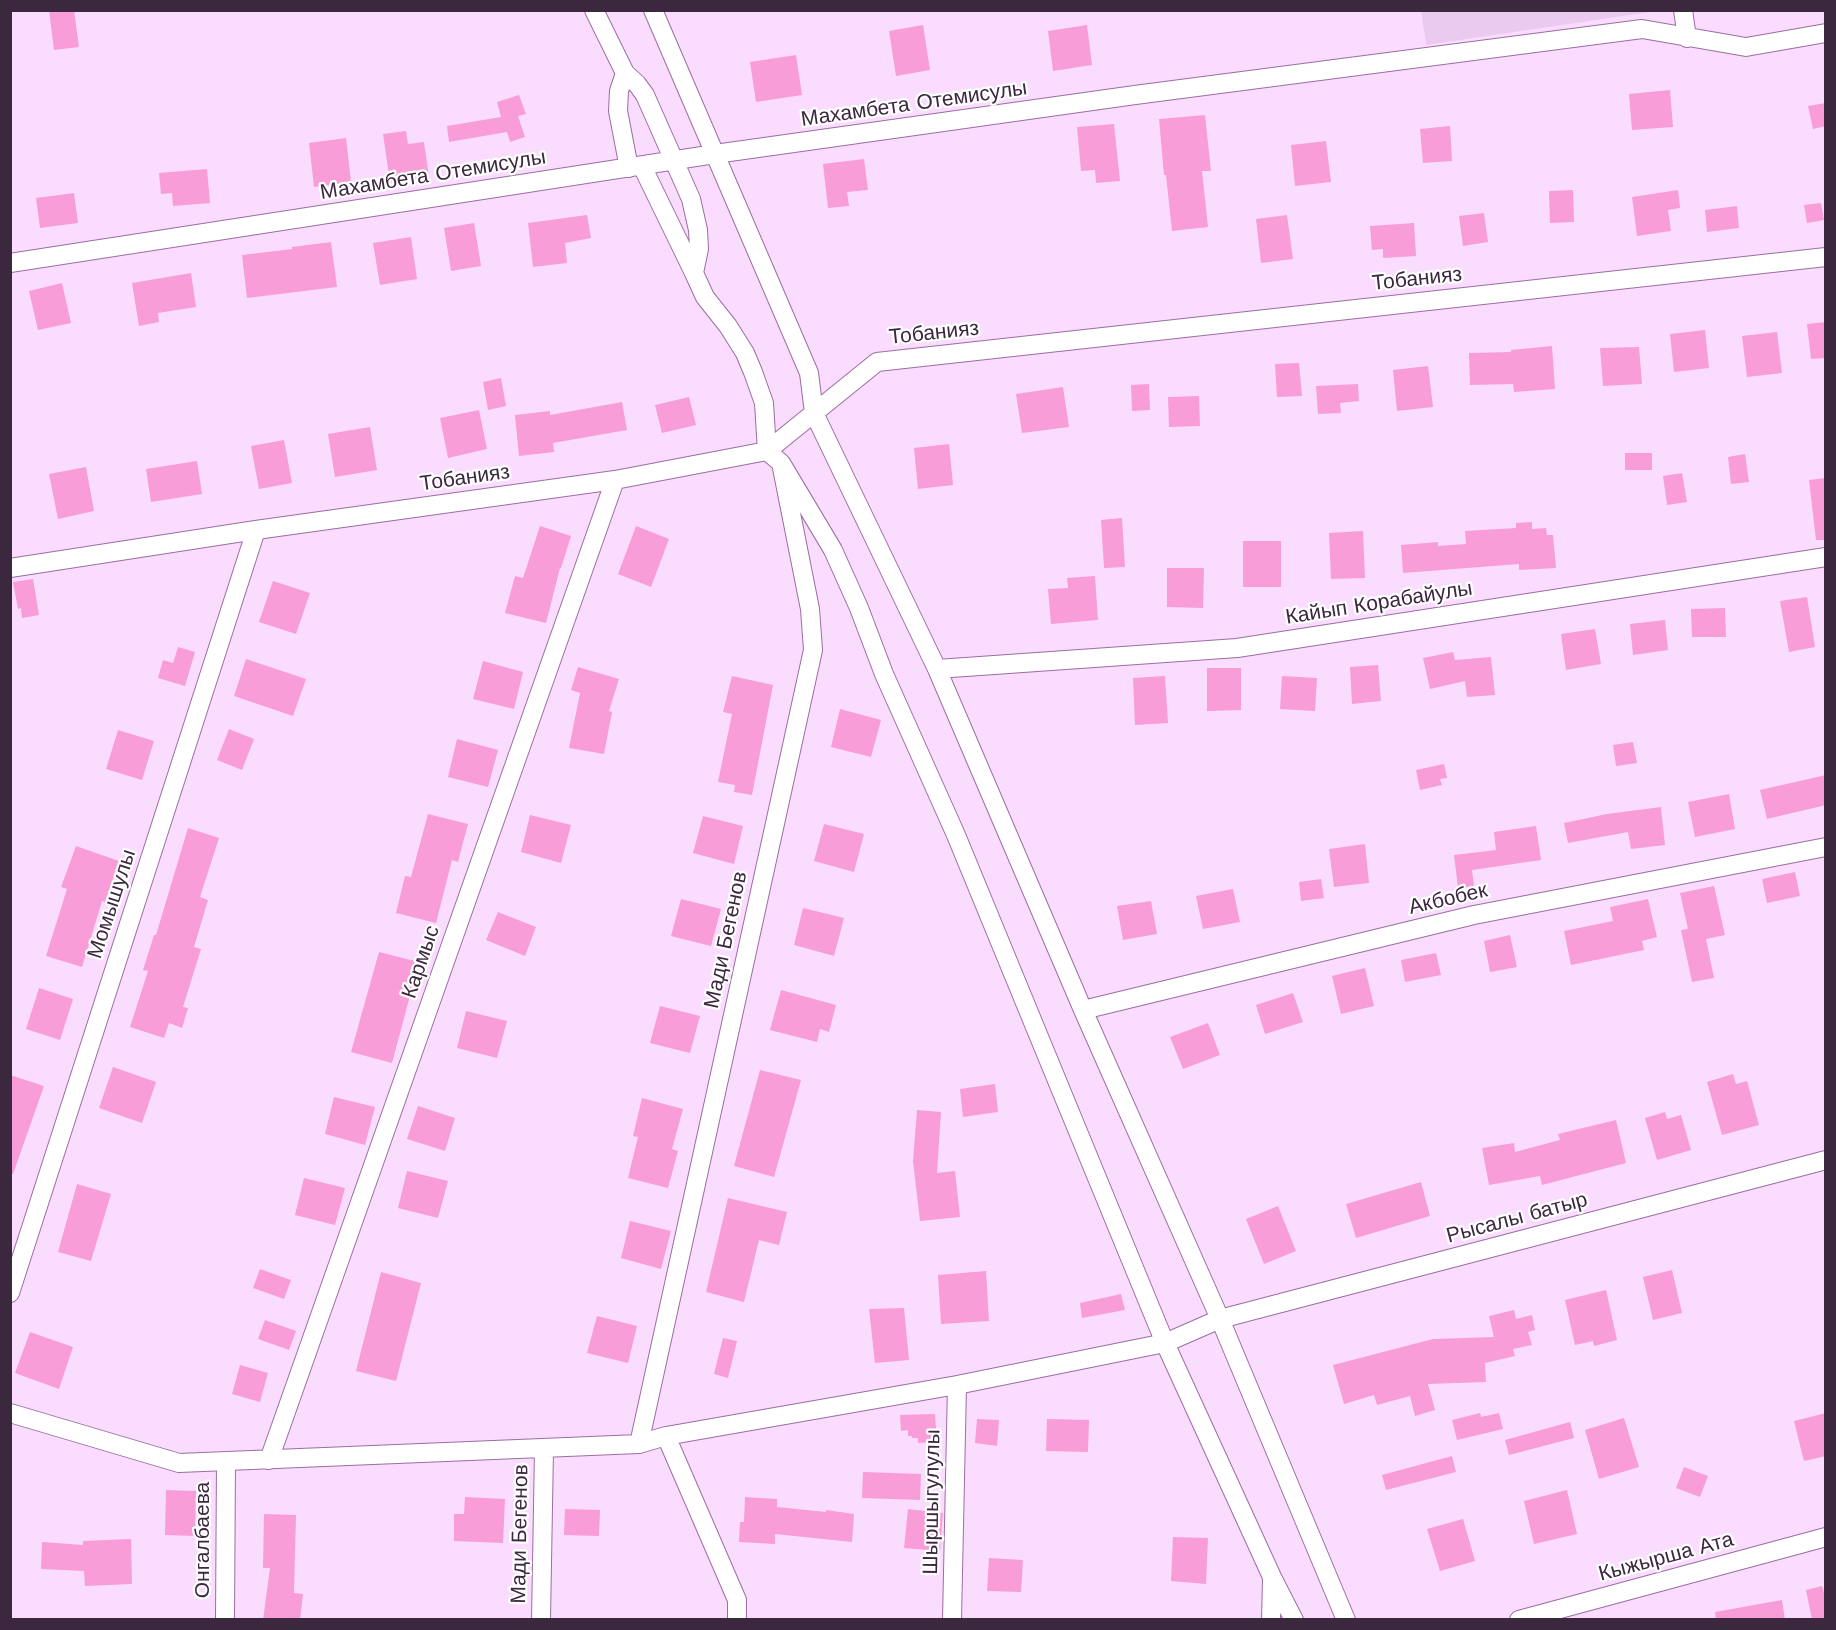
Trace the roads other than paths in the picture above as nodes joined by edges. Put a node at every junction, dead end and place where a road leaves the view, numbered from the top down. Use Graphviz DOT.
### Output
graph roads {
  1 [pos="594,10"];
  2 [pos="653,10"];
  3 [pos="1683,10"];
  4 [pos="1826,33"];
  5 [pos="1687,38"];
  6 [pos="625,73"];
  7 [pos="715,154"];
  8 [pos="674,161"];
  9 [pos="636,167"];
  10 [pos="1826,257"];
  11 [pos="10,263"];
  12 [pos="694,273"];
  13 [pos="814,412"];
  14 [pos="774,457"];
  15 [pos="615,480"];
  16 [pos="256,530"];
  17 [pos="1826,557"];
  18 [pos="10,568"];
  19 [pos="937,669"];
  20 [pos="1826,847"];
  21 [pos="1083,1010"];
  22 [pos="1826,1160"];
  23 [pos="10,1293"];
  24 [pos="1220,1319"];
  25 [pos="1165,1343"];
  26 [pos="957,1385"];
  27 [pos="10,1413"];
  28 [pos="666,1436"];
  29 [pos="639,1444"];
  30 [pos="544,1449"];
  31 [pos="269,1460"];
  32 [pos="226,1461"];
  33 [pos="1826,1537"];
  34 [pos="1272,1577"];
  35 [pos="225,1620"];
  36 [pos="541,1620"];
  37 [pos="737,1620"];
  38 [pos="952,1620"];
  39 [pos="1271,1620"];
  40 [pos="1294,1620"];
  41 [pos="1346,1620"];
  42 [pos="1519,1620"];
  1 -- 6 [label="street"];
  2 -- 7 [label="street"];
  3 -- 5 [label="street"];
  4 -- 5 [label="street, Махамбета Отемисулы"];
  5 -- 7 [label="street, Махамбета Отемисулы"];
  6 -- 8 [label="street"];
  6 -- 9 [label="street, Мади Бегенов"];
  7 -- 8 [label="street, Махамбета Отемисулы"];
  7 -- 13 [label="street"];
  8 -- 9 [label="street, Махамбета Отемисулы"];
  8 -- 12 [label="street"];
  9 -- 11 [label="street, Махамбета Отемисулы"];
  9 -- 12 [label="street, Мади Бегенов"];
  10 -- 13 [label="street, Тобанияз"];
  12 -- 14 [label="street, Мади Бегенов"];
  13 -- 14 [label="street, Тобанияз"];
  13 -- 19 [label="street"];
  14 -- 15 [label="street, Тобанияз"];
  14 -- 25 [label="street"];
  14 -- 29 [label="street, Мади Бегенов"];
  15 -- 16 [label="street, Тобанияз"];
  15 -- 31 [label="street, Кармыс"];
  16 -- 18 [label="street, Тобанияз"];
  16 -- 23 [label="street, Момышулы"];
  17 -- 19 [label="street, Кайып Корабайулы"];
  19 -- 21 [label="street"];
  20 -- 21 [label="street, Акбобек"];
  21 -- 24 [label="street"];
  22 -- 24 [label="street, Рысалы батыр"];
  24 -- 25 [label="street, Рысалы батыр"];
  24 -- 41 [label="street"];
  25 -- 26 [label="street, Рысалы батыр"];
  25 -- 34 [label="street"];
  26 -- 28 [label="street, Рысалы батыр"];
  26 -- 38 [label="street, Шыршыгулулы"];
  27 -- 32 [label="street, Рысалы батыр"];
  28 -- 29 [label="street, Рысалы батыр"];
  28 -- 37 [label="street"];
  29 -- 30 [label="street, Рысалы батыр"];
  30 -- 31 [label="street, Рысалы батыр"];
  30 -- 36 [label="street, Мади Бегенов"];
  31 -- 32 [label="street, Рысалы батыр"];
  32 -- 35 [label="street, Онгалбаева"];
  33 -- 42 [label="street, Кыжырша Ата"];
  34 -- 39 [label="street"];
  34 -- 40 [label="street"];
}
